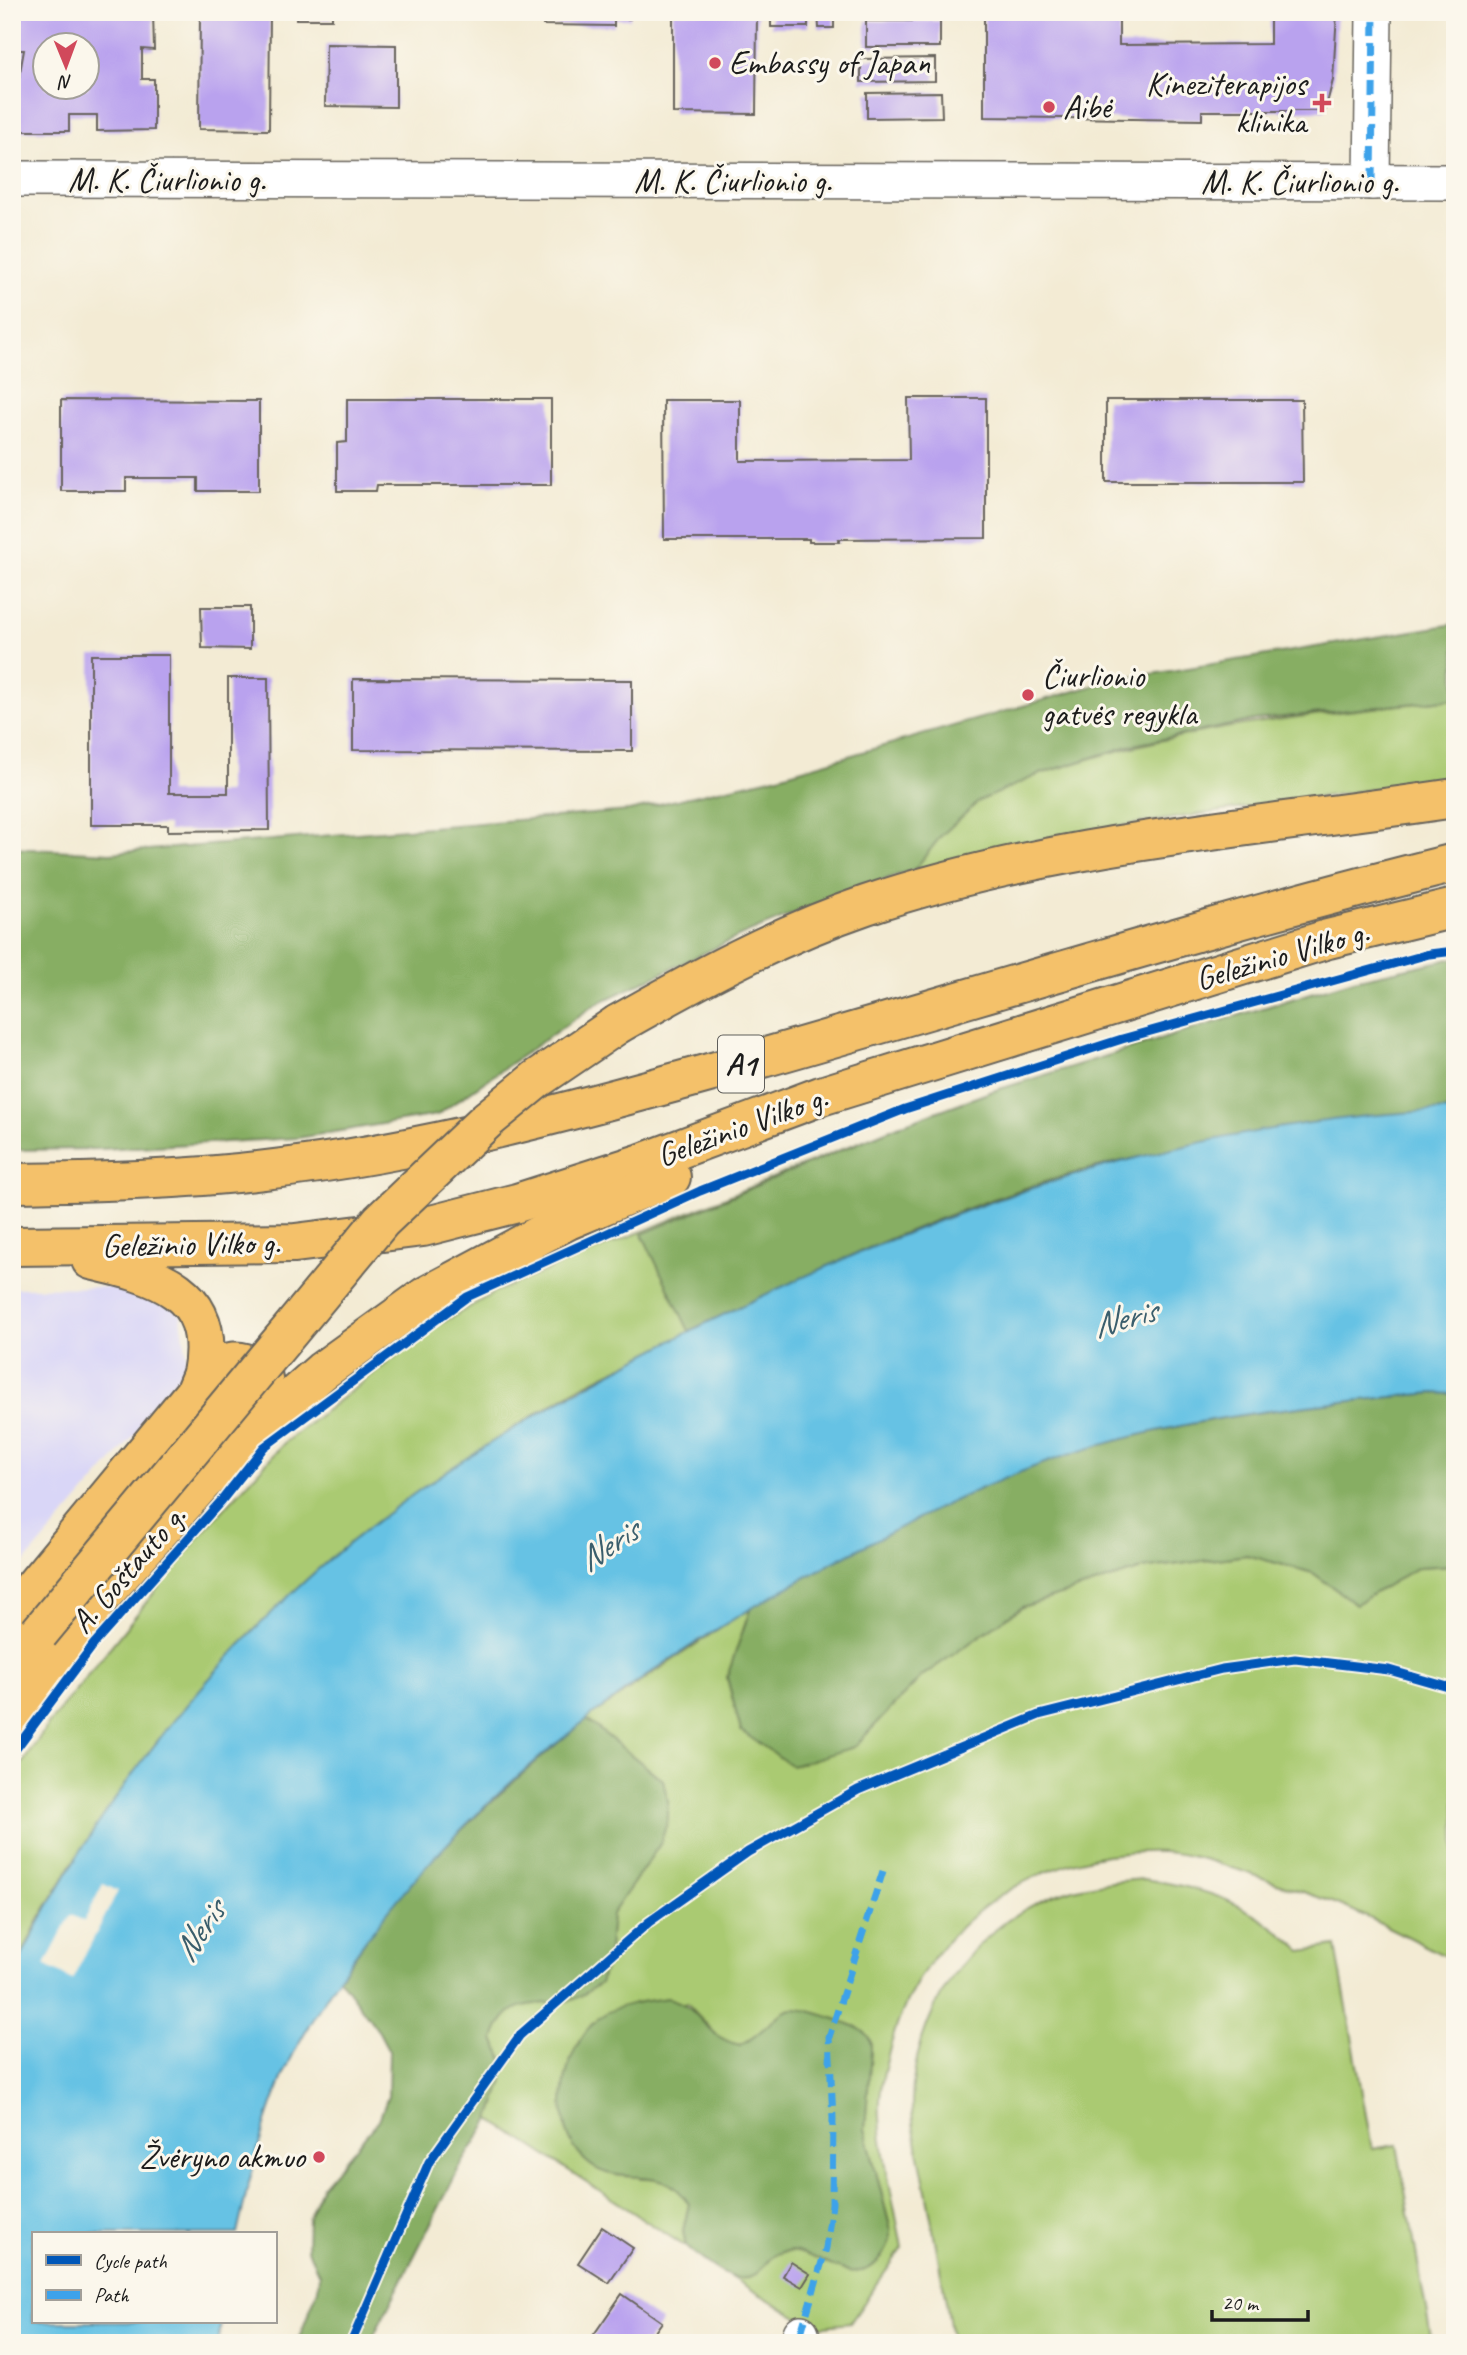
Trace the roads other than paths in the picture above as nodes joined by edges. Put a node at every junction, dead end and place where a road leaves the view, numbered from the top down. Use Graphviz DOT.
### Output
graph roads {
  1 [pos="1374,12"];
  2 [pos="12,179"];
  3 [pos="1372,182"];
  4 [pos="1455,182"];
  5 [pos="1455,798"];
  6 [pos="1455,863"];
  7 [pos="1455,908"];
  8 [pos="821,1096"];
  9 [pos="12,1183"];
  10 [pos="23,1246"];
  11 [pos="202,1374"];
  12 [pos="254,1432"];
  13 [pos="26,1623"];
  14 [pos="12,1667"];
  15 [pos="12,1715"];
  1 -- 3 [label="street"];
  2 -- 3 [label="street, M. K. Čiurlionio g."];
  3 -- 4 [label="street, M. K. Čiurlionio g."];
  5 -- 13 [label="main road, bridge"];
  6 -- 9 [label="main road, Geležinio Vilko g. / A1"];
  7 -- 8 [label="main road, Geležinio Vilko g. / A1"];
  8 -- 10 [label="main road, Geležinio Vilko g. / A1"];
  8 -- 12 [label="main road, A. Goštauto g."];
  10 -- 11 [label="main road"];
  11 -- 12 [label="main road"];
  11 -- 13 [label="main road, A. Goštauto g."];
  12 -- 15 [label="main road, A. Goštauto g."];
  13 -- 14 [label="main road"];
}
